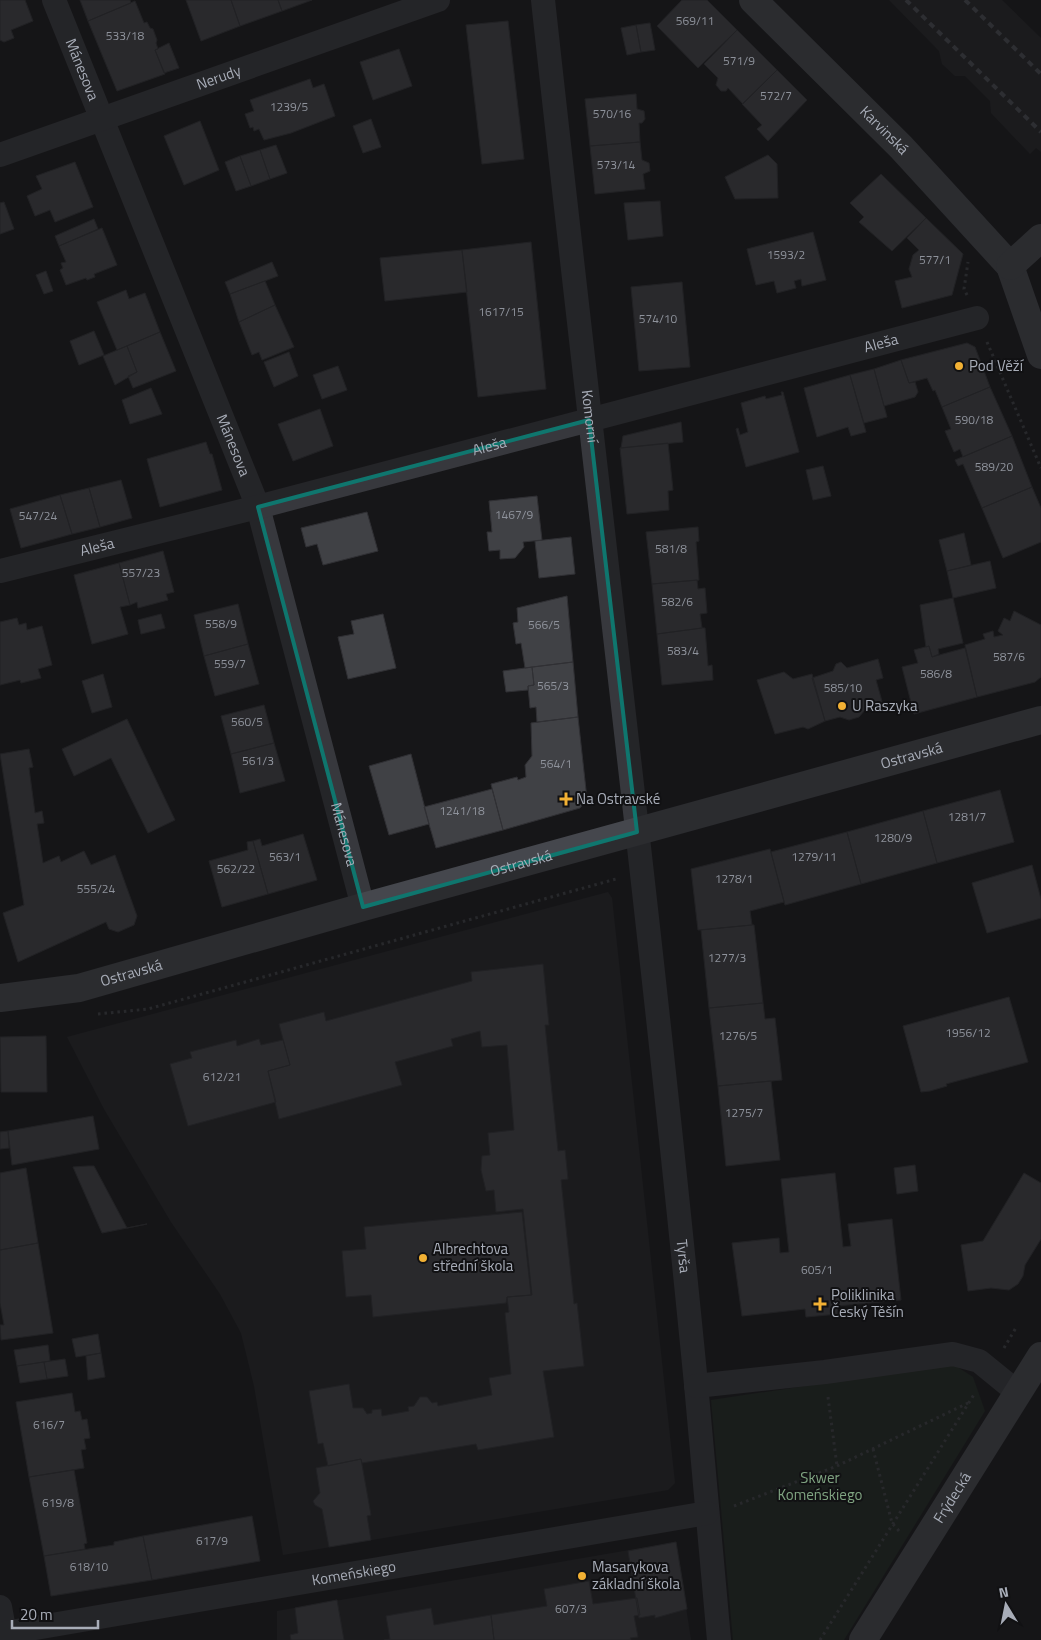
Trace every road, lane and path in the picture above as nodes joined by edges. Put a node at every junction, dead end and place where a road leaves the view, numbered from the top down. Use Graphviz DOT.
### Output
graph roads {
  1 [pos="54,0"];
  2 [pos="438,0"];
  3 [pos="543,0"];
  4 [pos="753,0"];
  5 [pos="103,119"];
  6 [pos="0,155"];
  7 [pos="1041,238"];
  8 [pos="969,261"];
  9 [pos="1010,266"];
  10 [pos="977,318"];
  11 [pos="1041,355"];
  12 [pos="588,420"];
  13 [pos="1041,468"];
  14 [pos="258,507"];
  15 [pos="0,571"];
  16 [pos="1041,720"];
  17 [pos="637,832"];
  18 [pos="641,872"];
  19 [pos="363,907"];
  20 [pos="0,998"];
  21 [pos="91,1015"];
  22 [pos="1017,1326"];
  23 [pos="1041,1356"];
  24 [pos="990,1370"];
  25 [pos="825,1372"];
  26 [pos="696,1386"];
  27 [pos="1017,1392"];
  28 [pos="969,1403"];
  29 [pos="873,1449"];
  30 [pos="837,1466"];
  31 [pos="733,1506"];
  32 [pos="707,1513"];
  33 [pos="892,1523"];
  34 [pos="0,1607"];
  35 [pos="3,1636"];
  36 [pos="719,1640"];
  37 [pos="820,1640"];
  38 [pos="863,1640"];
  1 -- 5 [label="street, Mánesova"];
  2 -- 5 [label="street, Nerudy"];
  3 -- 12 [label="street, Komorní"];
  4 -- 9 [label="street, Karvinská"];
  5 -- 6 [label="street, Nerudy"];
  5 -- 14 [label="street, Mánesova"];
  7 -- 9 [label="street"];
  8 -- 10 [label="path"];
  9 -- 11 [label="street"];
  10 -- 12 [label="street, Aleša"];
  10 -- 13 [label="path"];
  12 -- 14 [label="street, Aleša"];
  12 -- 17 [label="street, Komorní"];
  14 -- 15 [label="street, Aleša"];
  14 -- 19 [label="street, Mánesova"];
  16 -- 17 [label="street, Ostravská"];
  17 -- 18 [label="street, Komorní"];
  17 -- 19 [label="street, Ostravská"];
  18 -- 21 [label="path"];
  18 -- 26 [label="street, Tyrša"];
  19 -- 20 [label="street, Ostravská"];
  22 -- 24 [label="path"];
  23 -- 27 [label="street, Frýdecká"];
  24 -- 25 [label="street"];
  24 -- 27 [label="street"];
  24 -- 28 [label="path"];
  25 -- 26 [label="street"];
  25 -- 30 [label="path"];
  26 -- 32 [label="street, Tyrša"];
  27 -- 38 [label="street, Frýdecká"];
  28 -- 29 [label="path"];
  28 -- 33 [label="path"];
  29 -- 30 [label="path"];
  29 -- 33 [label="path"];
  30 -- 31 [label="path"];
  32 -- 35 [label="street, Komeńskiego"];
  32 -- 36 [label="street, Tyrša"];
  33 -- 37 [label="path"];
  34 -- 35 [label="street"];
}
